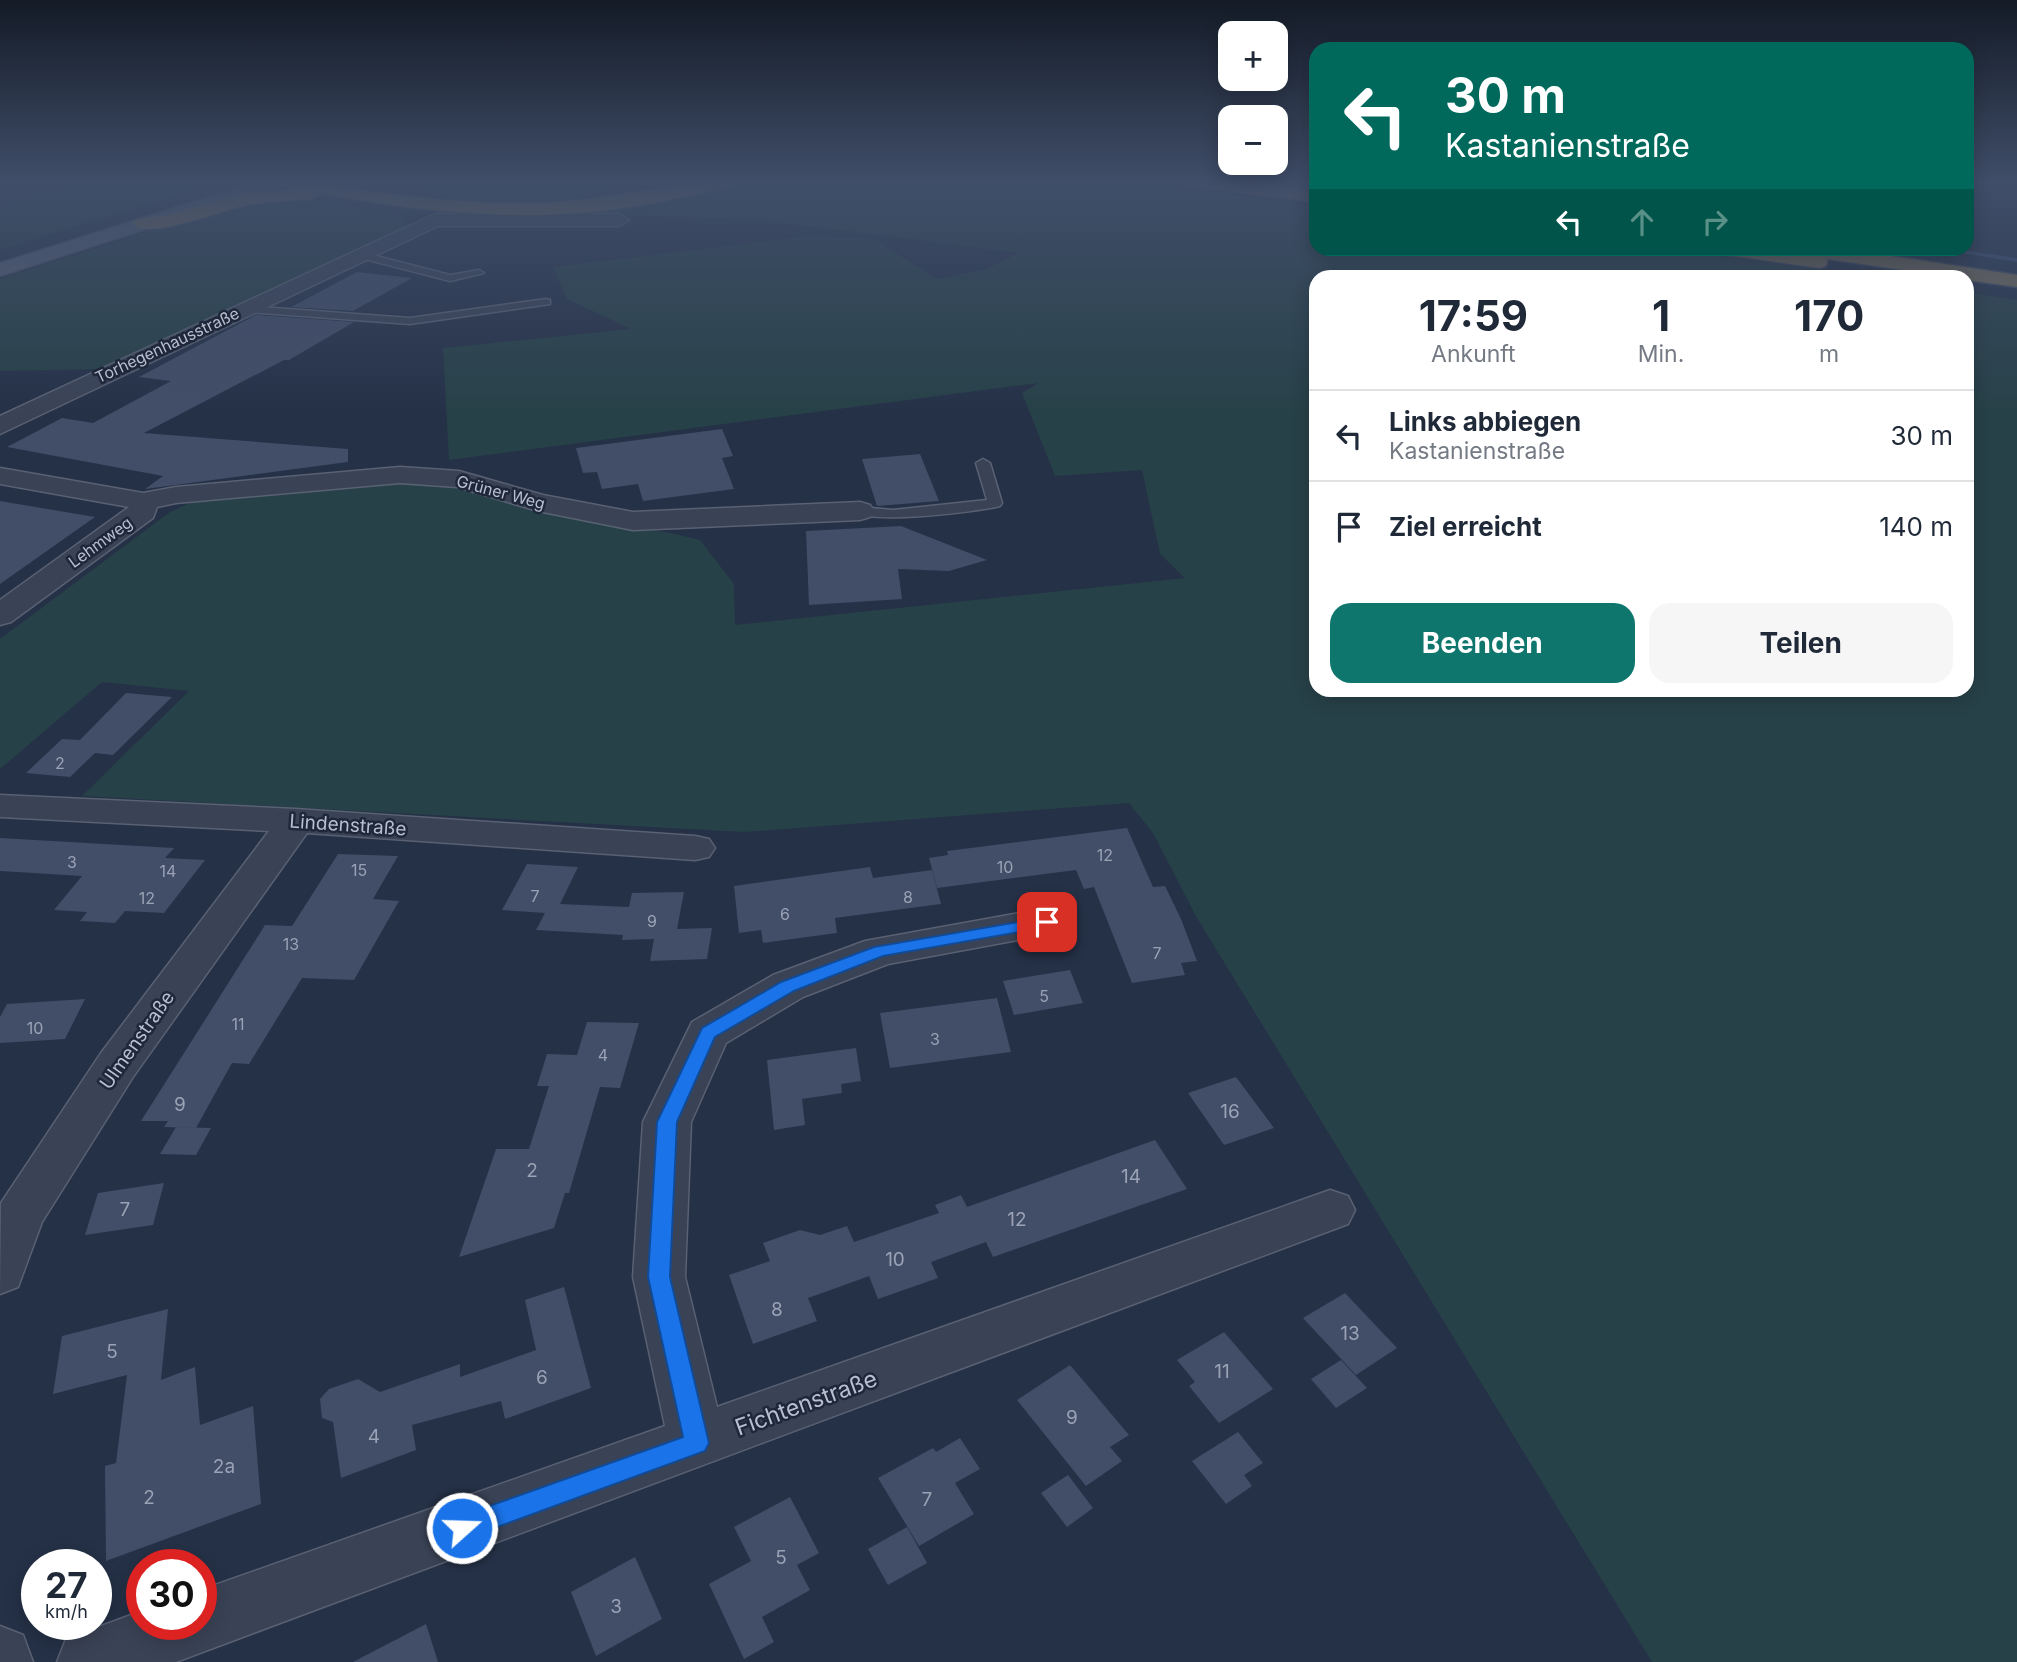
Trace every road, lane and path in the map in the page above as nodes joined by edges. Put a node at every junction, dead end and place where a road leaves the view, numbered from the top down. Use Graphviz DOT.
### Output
graph roads {
  1 [pos="36,259"];
  2 [pos="353,259"];
  3 [pos="375,259"];
  4 [pos="1793,259"];
  5 [pos="1865,259"];
  6 [pos="0,270"];
  7 [pos="1871,270"];
  8 [pos="1942,270"];
  9 [pos="479,273"];
  10 [pos="1974,275"];
  11 [pos="2017,281"];
  12 [pos="1974,286"];
  13 [pos="2017,292"];
  14 [pos="546,302"];
  15 [pos="247,309"];
  16 [pos="0,426"];
  17 [pos="983,463"];
  18 [pos="0,476"];
  19 [pos="143,501"];
  20 [pos="860,511"];
  21 [pos="0,615"];
  22 [pos="0,806"];
  23 [pos="296,821"];
  24 [pos="695,848"];
  25 [pos="1047,922"];
  26 [pos="1330,1210"];
  27 [pos="0,1272"];
  28 [pos="697,1443"];
  29 [pos="217,1616"];
  30 [pos="150,1640"];
  31 [pos="89,1662"];
  1 -- 6 [label="main road"];
  2 -- 15 [label="street, Torhegenhausstraße"];
  3 -- 9 [label="lane"];
  4 -- 7 [label="highway"];
  5 -- 8 [label="highway"];
  10 -- 11 [label="highway"];
  12 -- 13 [label="highway"];
  14 -- 15 [label="lane"];
  15 -- 16 [label="street, Torhegenhausstraße"];
  17 -- 20 [label="lane"];
  18 -- 19 [label="street, Lehmweg"];
  19 -- 20 [label="street, Grüner Weg"];
  19 -- 21 [label="street, Lehmweg"];
  22 -- 23 [label="street, Lindenstraße"];
  23 -- 24 [label="street, Lindenstraße"];
  23 -- 27 [label="street, Ulmenstraße"];
  25 -- 28 [label="street"];
  26 -- 28 [label="street, Fichtenstraße"];
  28 -- 29 [label="street, Fichtenstraße"];
  30 -- 31 [label="street"];
}
